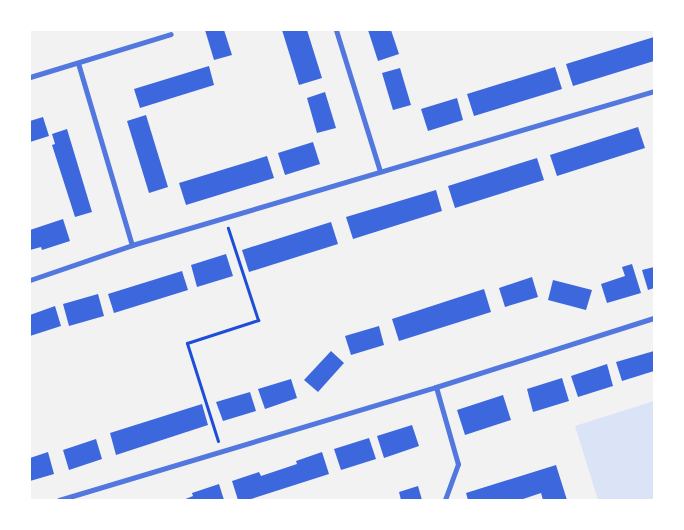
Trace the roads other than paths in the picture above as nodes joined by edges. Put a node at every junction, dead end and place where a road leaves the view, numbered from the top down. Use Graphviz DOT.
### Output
graph roads {
  1 [pos="336,30"];
  2 [pos="171,34"];
  3 [pos="78,63"];
  4 [pos="30,77"];
  5 [pos="654,91"];
  6 [pos="380,170"];
  7 [pos="132,245"];
  8 [pos="30,280"];
  9 [pos="654,318"];
  10 [pos="436,387"];
  11 [pos="59,500"];
  12 [pos="445,500"];
  1 -- 6 [label="street"];
  2 -- 3 [label="street"];
  3 -- 4 [label="street"];
  3 -- 7 [label="street"];
  5 -- 6 [label="street"];
  6 -- 7 [label="street"];
  7 -- 8 [label="street"];
  9 -- 10 [label="street"];
  10 -- 11 [label="street"];
  10 -- 12 [label="street"];
}
